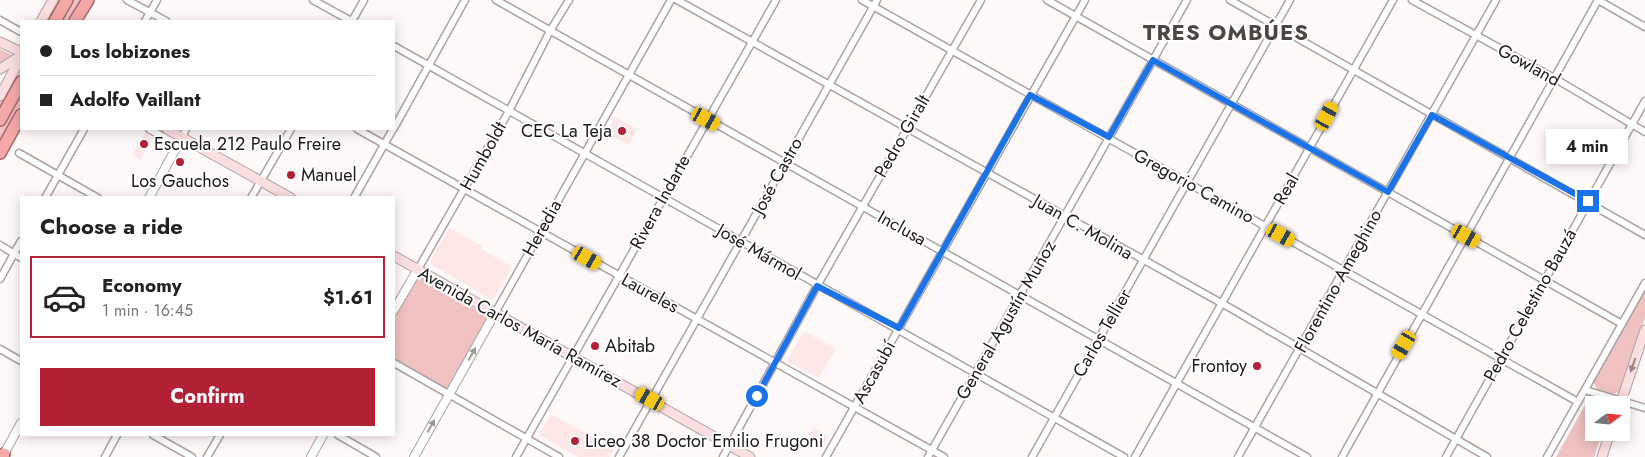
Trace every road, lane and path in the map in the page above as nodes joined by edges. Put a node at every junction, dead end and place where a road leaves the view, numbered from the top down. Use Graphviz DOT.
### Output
graph roads {
  1 [pos="53,0"];
  2 [pos="67,0"];
  3 [pos="88,0"];
  4 [pos="127,0"];
  5 [pos="157,0"];
  6 [pos="313,0"];
  7 [pos="364,0"];
  8 [pos="465,0"];
  9 [pos="496,0"];
  10 [pos="568,0"];
  11 [pos="671,0"];
  12 [pos="677,0"];
  13 [pos="776,0"];
  14 [pos="862,0"];
  15 [pos="980,0"];
  16 [pos="1047,0"];
  17 [pos="1085,0"];
  18 [pos="1187,0"];
  19 [pos="1230,0"];
  20 [pos="1290,0"];
  21 [pos="1393,0"];
  22 [pos="1412,0"];
  23 [pos="1496,0"];
  24 [pos="1598,0"];
  25 [pos="875,3"];
  26 [pos="150,12"];
  27 [pos="1076,17"];
  28 [pos="0,20"];
  29 [pos="42,20"];
  30 [pos="56,20"];
  31 [pos="76,20"];
  32 [pos="146,20"];
  33 [pos="164,20"];
  34 [pos="349,20"];
  35 [pos="352,20"];
  36 [pos="1276,24"];
  37 [pos="1645,27"];
  38 [pos="550,30"];
  39 [pos="20,31"];
  40 [pos="1476,35"];
  41 [pos="751,40"];
  42 [pos="0,42"];
  43 [pos="395,47"];
  44 [pos="952,50"];
  45 [pos="20,54"];
  46 [pos="20,56"];
  47 [pos="20,57"];
  48 [pos="1153,60"];
  49 [pos="428,66"];
  50 [pos="0,69"];
  51 [pos="1353,70"];
  52 [pos="629,75"];
  53 [pos="1554,78"];
  54 [pos="20,84"];
  55 [pos="829,84"];
  56 [pos="1030,95"];
  57 [pos="0,96"];
  58 [pos="1645,101"];
  59 [pos="1231,104"];
  60 [pos="509,110"];
  61 [pos="1432,115"];
  62 [pos="20,117"];
  63 [pos="706,119"];
  64 [pos="0,120"];
  65 [pos="1632,125"];
  66 [pos="395,126"];
  67 [pos="906,127"];
  68 [pos="83,130"];
  69 [pos="156,130"];
  70 [pos="170,130"];
  71 [pos="290,130"];
  72 [pos="359,130"];
  73 [pos="393,130"];
  74 [pos="1645,132"];
  75 [pos="183,134"];
  76 [pos="1109,137"];
  77 [pos="384,144"];
  78 [pos="1310,147"];
  79 [pos="0,153"];
  80 [pos="19,153"];
  81 [pos="585,153"];
  82 [pos="1509,158"];
  83 [pos="785,163"];
  84 [pos="987,171"];
  85 [pos="58,175"];
  86 [pos="260,180"];
  87 [pos="1187,183"];
  88 [pos="464,190"];
  89 [pos="1388,192"];
  90 [pos="46,196"];
  91 [pos="95,196"];
  92 [pos="150,196"];
  93 [pos="252,196"];
  94 [pos="288,196"];
  95 [pos="355,196"];
  96 [pos="663,198"];
  97 [pos="1588,201"];
  98 [pos="862,206"];
  99 [pos="1064,216"];
  100 [pos="1266,226"];
  101 [pos="540,231"];
  102 [pos="1645,235"];
  103 [pos="1466,236"];
  104 [pos="741,241"];
  105 [pos="20,243"];
  106 [pos="0,245"];
  107 [pos="941,251"];
  108 [pos="14,254"];
  109 [pos="20,257"];
  110 [pos="395,257"];
  111 [pos="1143,261"];
  112 [pos="418,269"];
  113 [pos="1344,270"];
  114 [pos="618,275"];
  115 [pos="0,279"];
  116 [pos="1543,280"];
  117 [pos="1645,283"];
  118 [pos="817,286"];
  119 [pos="1020,295"];
  120 [pos="1221,304"];
  121 [pos="395,308"];
  122 [pos="495,313"];
  123 [pos="1423,313"];
  124 [pos="697,319"];
  125 [pos="1622,324"];
  126 [pos="899,328"];
  127 [pos="1645,330"];
  128 [pos="1099,340"];
  129 [pos="0,349"];
  130 [pos="1299,349"];
  131 [pos="572,356"];
  132 [pos="1499,358"];
  133 [pos="20,360"];
  134 [pos="775,363"];
  135 [pos="395,364"];
  136 [pos="976,372"];
  137 [pos="1176,383"];
  138 [pos="1585,390"];
  139 [pos="448,394"];
  140 [pos="1377,394"];
  141 [pos="1602,396"];
  142 [pos="1622,396"];
  143 [pos="650,399"];
  144 [pos="1578,402"];
  145 [pos="1630,404"];
  146 [pos="854,408"];
  147 [pos="1645,408"];
  148 [pos="1054,418"];
  149 [pos="20,425"];
  150 [pos="1255,427"];
  151 [pos="116,436"];
  152 [pos="154,436"];
  153 [pos="219,436"];
  154 [pos="322,436"];
  155 [pos="340,436"];
  156 [pos="527,438"];
  157 [pos="1456,439"];
  158 [pos="1607,441"];
  159 [pos="730,445"];
  160 [pos="932,450"];
  161 [pos="3,455"];
  162 [pos="105,457"];
  163 [pos="192,457"];
  164 [pos="207,457"];
  165 [pos="311,457"];
  166 [pos="376,457"];
  167 [pos="414,457"];
  168 [pos="516,457"];
  169 [pos="559,457"];
  170 [pos="619,457"];
  171 [pos="723,457"];
  172 [pos="750,457"];
  173 [pos="826,457"];
  174 [pos="928,457"];
  175 [pos="944,457"];
  176 [pos="1032,457"];
  177 [pos="1124,457"];
  178 [pos="1135,457"];
  179 [pos="1238,457"];
  180 [pos="1307,457"];
  181 [pos="1342,457"];
  182 [pos="1446,457"];
  183 [pos="1487,457"];
  184 [pos="1547,457"];
  185 [pos="1602,457"];
  1 -- 29 [label="main road"];
  2 -- 30 [label="highway"];
  3 -- 31 [label="highway"];
  4 -- 26 [label="street"];
  5 -- 26 [label="street"];
  6 -- 34 [label="street"];
  7 -- 35 [label="street"];
  8 -- 49 [label="street"];
  9 -- 38 [label="street, Inclusa"];
  10 -- 38 [label="street, Humboldt"];
  11 -- 52 [label="street, Heredia"];
  12 -- 41 [label="street, Juan C. Molina"];
  13 -- 41 [label="street, Rivera Indarte"];
  14 -- 25 [label="street, Gregorio Camino"];
  15 -- 44 [label="street, Pedro Giralt"];
  16 -- 27 [label="street"];
  17 -- 27 [label="street, Ascasubí"];
  18 -- 48 [label="street, General Agustín Muñoz"];
  19 -- 36 [label="street"];
  20 -- 36 [label="street, Carlos Tellier"];
  21 -- 51 [label="street, Real"];
  22 -- 40 [label="street, Gowland"];
  23 -- 40 [label="street, Florentino Ameghino"];
  24 -- 37 [label="street"];
  24 -- 53 [label="street"];
  25 -- 44 [label="street, Gregorio Camino"];
  25 -- 55 [label="street, José Castro"];
  26 -- 32 [label="street"];
  26 -- 33 [label="street"];
  27 -- 48 [label="street"];
  27 -- 56 [label="street, Ascasubí"];
  28 -- 39 [label="street"];
  36 -- 51 [label="street"];
  36 -- 59 [label="street, Carlos Tellier"];
  38 -- 52 [label="street, Inclusa"];
  38 -- 60 [label="street, Humboldt"];
  40 -- 53 [label="street, Gowland"];
  40 -- 61 [label="street, Florentino Ameghino"];
  41 -- 55 [label="street, Juan C. Molina"];
  41 -- 63 [label="street, Rivera Indarte"];
  42 -- 45 [label="main road"];
  43 -- 49 [label="street, José Mármol"];
  44 -- 56 [label="street, Gregorio Camino"];
  44 -- 67 [label="street, Pedro Giralt"];
  46 -- 50 [label="main road"];
  47 -- 57 [label="main road"];
  48 -- 59 [label="street"];
  48 -- 76 [label="street, General Agustín Muñoz"];
  49 -- 60 [label="street, José Mármol"];
  49 -- 66 [label="street"];
  51 -- 61 [label="street"];
  51 -- 78 [label="street, Real"];
  52 -- 63 [label="street, Inclusa"];
  52 -- 81 [label="street, Heredia"];
  53 -- 65 [label="street, Gowland"];
  53 -- 82 [label="street"];
  54 -- 64 [label="highway"];
  55 -- 67 [label="street, Juan C. Molina"];
  55 -- 83 [label="street, José Castro"];
  56 -- 76 [label="street, Gregorio Camino"];
  56 -- 84 [label="street, Ascasubí"];
  58 -- 65 [label="street, Pedro Celestino Bauzá"];
  59 -- 78 [label="street"];
  59 -- 87 [label="street, Carlos Tellier"];
  60 -- 81 [label="street, José Mármol"];
  60 -- 88 [label="street, Humboldt"];
  61 -- 82 [label="street"];
  61 -- 89 [label="street, Florentino Ameghino"];
  62 -- 79 [label="highway"];
  63 -- 83 [label="street, Inclusa"];
  63 -- 96 [label="street, Rivera Indarte"];
  65 -- 74 [label="street, Gowland"];
  65 -- 97 [label="street, Pedro Celestino Bauzá"];
  67 -- 84 [label="street, Juan C. Molina"];
  67 -- 98 [label="street, Pedro Giralt"];
  68 -- 85 [label="street"];
  69 -- 75 [label="street"];
  70 -- 75 [label="main road"];
  71 -- 86 [label="street"];
  72 -- 77 [label="street, Laureles"];
  73 -- 77 [label="street"];
  75 -- 86 [label="main road"];
  75 -- 92 [label="street"];
  76 -- 87 [label="street, Gregorio Camino"];
  76 -- 99 [label="street, General Agustín Muñoz"];
  77 -- 88 [label="street, Laureles"];
  77 -- 95 [label="street"];
  78 -- 89 [label="street"];
  78 -- 100 [label="street, Real"];
  80 -- 85 [label="street"];
  81 -- 96 [label="street, José Mármol"];
  81 -- 101 [label="street, Heredia"];
  82 -- 97 [label="street"];
  82 -- 103 [label="street"];
  83 -- 98 [label="street, Inclusa"];
  83 -- 104 [label="street, José Castro"];
  84 -- 99 [label="street, Juan C. Molina"];
  84 -- 107 [label="street, Ascasubí"];
  85 -- 90 [label="street"];
  85 -- 91 [label="street"];
  86 -- 93 [label="street"];
  86 -- 94 [label="main road"];
  87 -- 100 [label="street, Gregorio Camino"];
  87 -- 111 [label="street, Carlos Tellier"];
  88 -- 101 [label="street, Laureles"];
  88 -- 112 [label="street, Humboldt"];
  89 -- 103 [label="street"];
  89 -- 113 [label="street, Florentino Ameghino"];
  96 -- 104 [label="street, José Mármol"];
  96 -- 114 [label="street, Rivera Indarte"];
  97 -- 102 [label="street"];
  97 -- 116 [label="street, Pedro Celestino Bauzá"];
  98 -- 107 [label="street, Inclusa"];
  98 -- 118 [label="street, Pedro Giralt"];
  99 -- 111 [label="street, Juan C. Molina"];
  99 -- 119 [label="street, General Agustín Muñoz"];
  100 -- 113 [label="street, Gregorio Camino"];
  100 -- 120 [label="street, Real"];
  101 -- 114 [label="street, Laureles"];
  101 -- 122 [label="street, Heredia"];
  103 -- 116 [label="street"];
  103 -- 123 [label="street"];
  104 -- 118 [label="street, José Mármol"];
  104 -- 124 [label="street, José Castro"];
  105 -- 108 [label="street"];
  106 -- 108 [label="street"];
  107 -- 119 [label="street, Inclusa"];
  107 -- 126 [label="street, Ascasubí"];
  108 -- 109 [label="street"];
  108 -- 115 [label="street"];
  110 -- 112 [label="main road, Avenida Carlos María Ramírez"];
  111 -- 120 [label="street, Juan C. Molina"];
  111 -- 128 [label="street, Carlos Tellier"];
  112 -- 121 [label="street, Humboldt"];
  112 -- 122 [label="main road, Avenida Carlos María Ramírez"];
  113 -- 123 [label="street, Gregorio Camino"];
  113 -- 130 [label="street, Florentino Ameghino"];
  114 -- 124 [label="street, Laureles"];
  114 -- 131 [label="street, Rivera Indarte"];
  116 -- 125 [label="street"];
  116 -- 132 [label="street, Pedro Celestino Bauzá"];
  117 -- 125 [label="street"];
  118 -- 126 [label="street, José Mármol"];
  118 -- 134 [label="street, Pedro Giralt"];
  119 -- 128 [label="street, Inclusa"];
  119 -- 136 [label="street, General Agustín Muñoz"];
  120 -- 130 [label="street, Juan C. Molina"];
  120 -- 137 [label="street, Real"];
  122 -- 131 [label="main road, Avenida Carlos María Ramírez"];
  139 -- 122 [label="street, Heredia, one-way"];
  123 -- 132 [label="street, Gregorio Camino"];
  123 -- 140 [label="street"];
  124 -- 134 [label="street, Laureles"];
  124 -- 143 [label="street, José Castro"];
  125 -- 138 [label="street"];
  126 -- 136 [label="street, José Mármol"];
  126 -- 146 [label="street, Ascasubí"];
  127 -- 142 [label="main road, one-way"];
  128 -- 137 [label="street, Inclusa"];
  128 -- 148 [label="street, Carlos Tellier"];
  129 -- 133 [label="street"];
  130 -- 140 [label="street, Juan C. Molina"];
  130 -- 150 [label="street, Florentino Ameghino"];
  131 -- 143 [label="main road, Avenida Carlos María Ramírez"];
  131 -- 156 [label="street, Rivera Indarte"];
  132 -- 144 [label="street, Gregorio Camino"];
  132 -- 157 [label="street, Pedro Celestino Bauzá"];
  134 -- 146 [label="street, Laureles"];
  134 -- 159 [label="street, Pedro Giralt"];
  135 -- 139 [label="street"];
  136 -- 148 [label="street, José Mármol"];
  136 -- 160 [label="street, General Agustín Muñoz"];
  137 -- 150 [label="street, Inclusa"];
  137 -- 178 [label="street, Real"];
  138 -- 141 [label="street"];
  138 -- 144 [label="street"];
  139 -- 156 [label="street"];
  167 -- 139 [label="street, Heredia, one-way"];
  140 -- 157 [label="street, Juan C. Molina"];
  140 -- 181 [label="street"];
  143 -- 159 [label="main road, Avenida Carlos María Ramírez"];
  143 -- 170 [label="street, José Castro"];
  144 -- 184 [label="street"];
  145 -- 147 [label="street"];
  146 -- 160 [label="street, Laureles"];
  146 -- 173 [label="street, Ascasubí"];
  148 -- 176 [label="street, Carlos Tellier"];
  148 -- 177 [label="street, José Mármol"];
  149 -- 161 [label="street"];
  150 -- 179 [label="street, Florentino Ameghino"];
  150 -- 180 [label="street, Inclusa"];
  151 -- 162 [label="street"];
  152 -- 163 [label="street"];
  153 -- 164 [label="street"];
  154 -- 165 [label="street"];
  155 -- 166 [label="street"];
  156 -- 168 [label="street, Rivera Indarte"];
  156 -- 169 [label="street"];
  157 -- 182 [label="street, Pedro Celestino Bauzá"];
  157 -- 183 [label="street, Juan C. Molina"];
  158 -- 185 [label="main road"];
  159 -- 171 [label="street, Pedro Giralt"];
  159 -- 172 [label="main road, Avenida Carlos María Ramírez"];
  160 -- 174 [label="street, General Agustín Muñoz"];
  160 -- 175 [label="street, Laureles"];
}
